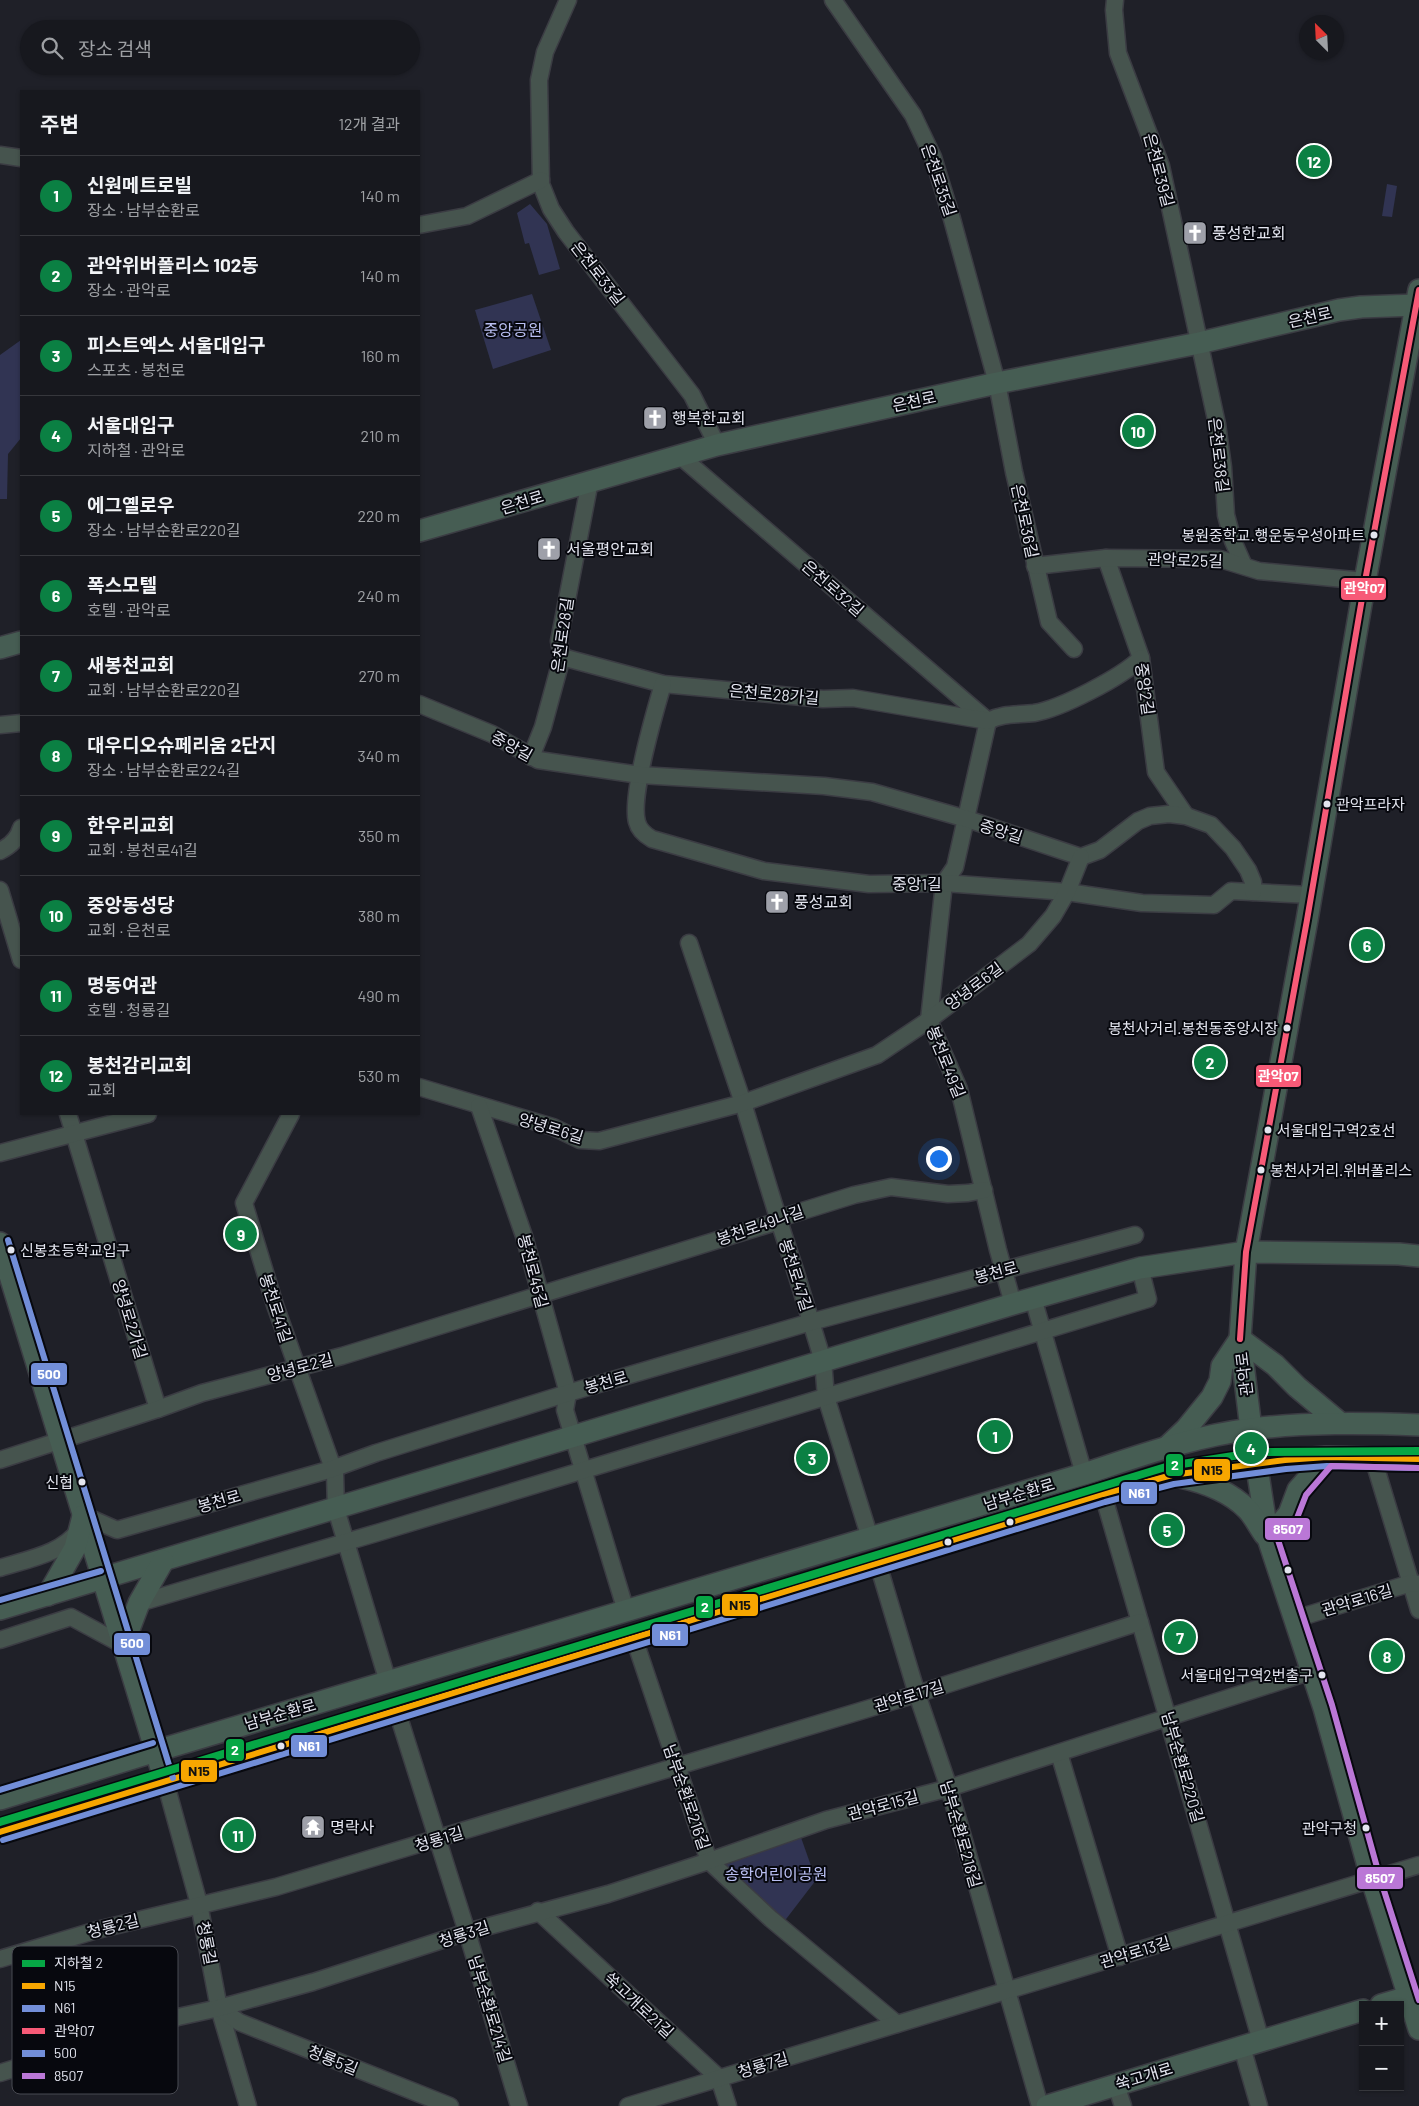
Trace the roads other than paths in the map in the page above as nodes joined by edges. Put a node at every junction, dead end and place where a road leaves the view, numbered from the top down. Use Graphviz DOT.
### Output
graph roads {
  1 [pos="568,0"];
  2 [pos="833,0"];
  3 [pos="1115,0"];
  4 [pos="0,155"];
  5 [pos="20,158"];
  6 [pos="541,180"];
  7 [pos="420,225"];
  8 [pos="1418,298"];
  9 [pos="1199,343"];
  10 [pos="997,383"];
  11 [pos="717,445"];
  12 [pos="679,455"];
  13 [pos="590,481"];
  14 [pos="420,531"];
  15 [pos="1106,558"];
  16 [pos="1034,566"];
  17 [pos="1244,566"];
  18 [pos="1364,581"];
  19 [pos="20,642"];
  20 [pos="0,648"];
  21 [pos="1074,649"];
  22 [pos="562,657"];
  23 [pos="1140,658"];
  24 [pos="663,684"];
  25 [pos="420,704"];
  26 [pos="988,721"];
  27 [pos="20,723"];
  28 [pos="0,725"];
  29 [pos="531,757"];
  30 [pos="640,775"];
  31 [pos="1186,816"];
  32 [pos="967,820"];
  33 [pos="20,832"];
  34 [pos="0,851"];
  35 [pos="1081,857"];
  36 [pos="944,883"];
  37 [pos="0,890"];
  38 [pos="1067,892"];
  39 [pos="1253,892"];
  40 [pos="1311,895"];
  41 [pos="689,943"];
  42 [pos="20,957"];
  43 [pos="929,1020"];
  44 [pos="420,1087"];
  45 [pos="744,1103"];
  46 [pos="479,1106"];
  47 [pos="68,1115"];
  48 [pos="144,1115"];
  49 [pos="290,1115"];
  50 [pos="74,1134"];
  51 [pos="0,1152"];
  52 [pos="984,1190"];
  53 [pos="779,1221"];
  54 [pos="1135,1235"];
  55 [pos="0,1242"];
  56 [pos="1246,1252"];
  57 [pos="1419,1256"];
  58 [pos="1140,1268"];
  59 [pos="1004,1270"];
  60 [pos="540,1294"];
  61 [pos="1023,1301"];
  62 [pos="811,1322"];
  63 [pos="1043,1331"];
  64 [pos="1240,1339"];
  65 [pos="823,1361"];
  66 [pos="296,1368"];
  67 [pos="568,1393"];
  68 [pos="826,1397"];
  69 [pos="158,1409"];
  70 [pos="1340,1424"];
  71 [pos="1419,1426"];
  72 [pos="1251,1429"];
  73 [pos="573,1437"];
  74 [pos="61,1441"];
  75 [pos="1167,1447"];
  76 [pos="1327,1457"];
  77 [pos="1373,1458"];
  78 [pos="1419,1459"];
  79 [pos="0,1460"];
  80 [pos="1256,1463"];
  81 [pos="332,1469"];
  82 [pos="583,1470"];
  83 [pos="1084,1474"];
  84 [pos="1172,1475"];
  85 [pos="1103,1494"];
  86 [pos="336,1509"];
  87 [pos="81,1522"];
  88 [pos="870,1538"];
  89 [pos="1268,1538"];
  90 [pos="346,1542"];
  91 [pos="162,1562"];
  92 [pos="878,1564"];
  93 [pos="0,1568"];
  94 [pos="103,1579"];
  95 [pos="1415,1583"];
  96 [pos="48,1595"];
  97 [pos="139,1603"];
  98 [pos="0,1610"];
  99 [pos="1419,1610"];
  100 [pos="626,1611"];
  101 [pos="1295,1619"];
  102 [pos="1140,1622"];
  103 [pos="634,1638"];
  104 [pos="0,1640"];
  105 [pos="123,1645"];
  106 [pos="1312,1671"];
  107 [pos="410,1676"];
  108 [pos="388,1682"];
  109 [pos="917,1694"];
  110 [pos="323,1701"];
  111 [pos="418,1705"];
  112 [pos="397,1711"];
  113 [pos="1169,1718"];
  114 [pos="331,1732"];
  115 [pos="156,1751"];
  116 [pos="1059,1753"];
  117 [pos="677,1767"];
  118 [pos="165,1781"];
  119 [pos="949,1788"];
  120 [pos="0,1800"];
  121 [pos="0,1832"];
  122 [pos="437,1839"];
  123 [pos="709,1862"];
  124 [pos="1419,1865"];
  125 [pos="1372,1880"];
  126 [pos="199,1904"];
  127 [pos="538,1912"];
  128 [pos="1227,1924"];
  129 [pos="467,1932"];
  130 [pos="41,1946"];
  131 [pos="12,1955"];
  132 [pos="1120,1957"];
  133 [pos="0,1959"];
  134 [pos="1006,1991"];
  135 [pos="1408,1997"];
  136 [pos="1394,2001"];
  137 [pos="219,2008"];
  138 [pos="1359,2011"];
  139 [pos="178,2017"];
  140 [pos="897,2024"];
  141 [pos="1419,2029"];
  142 [pos="1252,2044"];
  143 [pos="12,2069"];
  144 [pos="0,2073"];
  145 [pos="719,2078"];
  146 [pos="1116,2085"];
  147 [pos="248,2106"];
  148 [pos="450,2106"];
  149 [pos="519,2106"];
  150 [pos="628,2106"];
  151 [pos="728,2106"];
  152 [pos="1040,2106"];
  153 [pos="1047,2106"];
  154 [pos="1123,2106"];
  155 [pos="1259,2106"];
  1 -- 6 [label="street, 은천로33길"];
  2 -- 10 [label="street, 은천로35길"];
  3 -- 9 [label="street, 은천로39길"];
  4 -- 5 [label="street"];
  6 -- 7 [label="street"];
  6 -- 11 [label="street, 은천로33길"];
  8 -- 9 [label="main road, 은천로"];
  8 -- 18 [label="main road, 관악로"];
  9 -- 10 [label="main road, 은천로"];
  9 -- 17 [label="street, 은천로38길"];
  10 -- 11 [label="main road, 은천로"];
  10 -- 16 [label="street, 은천로36길"];
  11 -- 12 [label="main road, 은천로"];
  12 -- 13 [label="main road, 은천로"];
  12 -- 26 [label="street, 은천로32길"];
  13 -- 14 [label="main road, 은천로"];
  13 -- 22 [label="street, 은천로28길"];
  15 -- 16 [label="street, 관악로25길"];
  15 -- 17 [label="street, 관악로25길"];
  15 -- 23 [label="street, 중앙2길"];
  16 -- 21 [label="street, 은천로36길"];
  17 -- 18 [label="street, 관악로25길"];
  18 -- 40 [label="main road, 관악로"];
  19 -- 20 [label="main road"];
  22 -- 24 [label="street, 은천로28가길"];
  22 -- 29 [label="street, 은천로28길"];
  23 -- 26 [label="street, 은천로28가길"];
  23 -- 31 [label="street, 중앙2길"];
  24 -- 26 [label="street, 은천로28가길"];
  24 -- 30 [label="street"];
  25 -- 29 [label="street, 중앙길"];
  26 -- 32 [label="street"];
  27 -- 28 [label="street"];
  29 -- 30 [label="street, 중앙길"];
  30 -- 32 [label="street, 중앙길"];
  30 -- 36 [label="street, 중앙1길"];
  31 -- 35 [label="street"];
  31 -- 39 [label="street"];
  32 -- 35 [label="street, 중앙길"];
  32 -- 36 [label="street, 봉천로49길"];
  33 -- 34 [label="street"];
  35 -- 38 [label="street, 양녕로6길"];
  36 -- 38 [label="street, 중앙1길"];
  36 -- 43 [label="street, 봉천로49길"];
  37 -- 42 [label="street"];
  38 -- 39 [label="street, 중앙1길"];
  38 -- 43 [label="street, 양녕로6길"];
  39 -- 40 [label="street"];
  40 -- 56 [label="main road, 관악로"];
  41 -- 45 [label="street"];
  43 -- 45 [label="street, 양녕로6길"];
  43 -- 52 [label="street, 봉천로49길"];
  44 -- 46 [label="street, 양녕로6길"];
  45 -- 46 [label="street, 양녕로6길"];
  45 -- 53 [label="street, 봉천로47길"];
  46 -- 60 [label="street, 봉천로45길"];
  47 -- 50 [label="street, 양녕로2가길"];
  48 -- 50 [label="street"];
  49 -- 66 [label="street, 봉천로41길"];
  50 -- 51 [label="street"];
  50 -- 69 [label="street, 양녕로2가길"];
  52 -- 53 [label="street, 봉천로49나길"];
  52 -- 59 [label="street, 봉천로49길"];
  53 -- 60 [label="street, 봉천로49나길"];
  53 -- 62 [label="street, 봉천로47길"];
  54 -- 59 [label="street, 봉천로"];
  55 -- 74 [label="main road"];
  56 -- 57 [label="main road"];
  56 -- 58 [label="main road"];
  56 -- 64 [label="main road, 관악로"];
  58 -- 61 [label="main road"];
  58 -- 63 [label="street"];
  59 -- 61 [label="street, 봉천로49길"];
  59 -- 62 [label="street, 봉천로"];
  60 -- 66 [label="street, 양녕로2길"];
  60 -- 67 [label="street, 봉천로45길"];
  61 -- 63 [label="street"];
  61 -- 65 [label="main road"];
  62 -- 65 [label="street, 봉천로47길"];
  62 -- 67 [label="street, 봉천로"];
  63 -- 68 [label="street"];
  63 -- 83 [label="street"];
  64 -- 70 [label="main road"];
  64 -- 72 [label="main road, 관악로"];
  64 -- 75 [label="main road"];
  65 -- 68 [label="street"];
  65 -- 73 [label="main road"];
  66 -- 69 [label="street, 양녕로2길"];
  66 -- 81 [label="street, 봉천로41길"];
  67 -- 73 [label="street, 봉천로45길"];
  67 -- 81 [label="street, 봉천로"];
  68 -- 82 [label="street"];
  68 -- 88 [label="street"];
  69 -- 74 [label="street, 양녕로2길"];
  70 -- 71 [label="main road, 남부순환로"];
  70 -- 72 [label="main road, 남부순환로"];
  72 -- 75 [label="main road, 남부순환로"];
  72 -- 80 [label="main road, 관악로"];
  73 -- 82 [label="street"];
  73 -- 86 [label="main road"];
  74 -- 79 [label="street, 양녕로2길"];
  74 -- 87 [label="main road"];
  75 -- 83 [label="main road, 남부순환로"];
  76 -- 77 [label="main road, 남부순환로"];
  76 -- 80 [label="main road, 남부순환로"];
  76 -- 89 [label="main road"];
  77 -- 78 [label="main road, 남부순환로"];
  77 -- 95 [label="street"];
  80 -- 84 [label="main road, 남부순환로"];
  80 -- 89 [label="main road, 관악로"];
  81 -- 86 [label="street, 봉천로41길"];
  81 -- 87 [label="street, 봉천로"];
  82 -- 90 [label="street"];
  82 -- 100 [label="street"];
  83 -- 88 [label="main road, 남부순환로"];
  84 -- 85 [label="main road, 남부순환로"];
  84 -- 89 [label="main road"];
  85 -- 92 [label="main road, 남부순환로"];
  85 -- 102 [label="street, 남부순환로220길"];
  86 -- 90 [label="street"];
  86 -- 91 [label="main road"];
  87 -- 93 [label="street"];
  87 -- 94 [label="main road"];
  87 -- 96 [label="main road"];
  88 -- 100 [label="main road, 남부순환로"];
  89 -- 101 [label="main road, 관악로"];
  90 -- 97 [label="street"];
  90 -- 108 [label="street"];
  91 -- 94 [label="main road"];
  91 -- 97 [label="main road"];
  92 -- 103 [label="main road, 남부순환로"];
  92 -- 109 [label="street, 남부순환로218길"];
  94 -- 96 [label="main road"];
  94 -- 105 [label="main road"];
  95 -- 99 [label="street"];
  95 -- 101 [label="street, 관악로16길"];
  96 -- 98 [label="main road"];
  97 -- 105 [label="main road"];
  100 -- 107 [label="main road, 남부순환로"];
  101 -- 106 [label="main road, 관악로"];
  102 -- 109 [label="street, 관악로17길"];
  102 -- 113 [label="street, 남부순환로220길"];
  103 -- 111 [label="main road, 남부순환로"];
  103 -- 117 [label="street, 남부순환로216길"];
  104 -- 105 [label="street"];
  105 -- 115 [label="main road"];
  106 -- 113 [label="street, 관악로15길"];
  106 -- 125 [label="main road, 관악로"];
  107 -- 108 [label="main road, 남부순환로"];
  107 -- 111 [label="main road"];
  108 -- 110 [label="main road, 남부순환로"];
  109 -- 117 [label="street, 관악로17길"];
  109 -- 119 [label="street, 남부순환로218길"];
  110 -- 114 [label="main road"];
  110 -- 115 [label="main road, 남부순환로"];
  111 -- 112 [label="main road, 남부순환로"];
  112 -- 114 [label="main road, 남부순환로"];
  112 -- 122 [label="street, 남부순환로214길"];
  113 -- 116 [label="street, 관악로15길"];
  113 -- 128 [label="street, 남부순환로220길"];
  114 -- 118 [label="main road, 남부순환로"];
  115 -- 118 [label="main road"];
  115 -- 120 [label="main road, 남부순환로"];
  116 -- 119 [label="street, 관악로15길"];
  116 -- 132 [label="street"];
  117 -- 122 [label="street, 청룡1길"];
  117 -- 123 [label="street, 남부순환로216길"];
  118 -- 121 [label="main road, 남부순환로"];
  118 -- 126 [label="street, 청룡길"];
  119 -- 123 [label="street, 관악로15길"];
  119 -- 134 [label="street, 남부순환로218길"];
  122 -- 126 [label="street, 청룡1길"];
  122 -- 129 [label="street, 남부순환로214길"];
  123 -- 127 [label="street, 청룡3길"];
  123 -- 140 [label="street, 남부순환로216길"];
  124 -- 125 [label="street, 관악로13길"];
  125 -- 128 [label="street, 관악로13길"];
  125 -- 135 [label="main road, 관악로"];
  126 -- 130 [label="street, 청룡2길"];
  126 -- 137 [label="street, 청룡길"];
  127 -- 129 [label="street, 청룡3길"];
  127 -- 145 [label="street, 쑥고개로21길"];
  128 -- 132 [label="street, 관악로13길"];
  128 -- 142 [label="street, 남부순환로220길"];
  129 -- 137 [label="street, 청룡3길"];
  129 -- 149 [label="street, 남부순환로214길"];
  131 -- 133 [label="street, 청룡2길"];
  132 -- 134 [label="street, 관악로13길"];
  134 -- 140 [label="street, 관악로13길"];
  134 -- 152 [label="street, 남부순환로218길"];
  135 -- 136 [label="main road"];
  135 -- 141 [label="main road, 관악로"];
  137 -- 139 [label="street, 청룡3길"];
  137 -- 147 [label="street, 청룡길"];
  137 -- 148 [label="street, 청룡5길"];
  138 -- 142 [label="main road, 쑥고개로"];
  140 -- 145 [label="street, 청룡7길"];
  142 -- 146 [label="main road, 쑥고개로"];
  142 -- 155 [label="street"];
  143 -- 144 [label="street, 청룡3길"];
  145 -- 150 [label="street, 청룡7길"];
  145 -- 151 [label="street, 쑥고개로21길"];
  146 -- 153 [label="main road, 쑥고개로"];
  146 -- 154 [label="street"];
}
